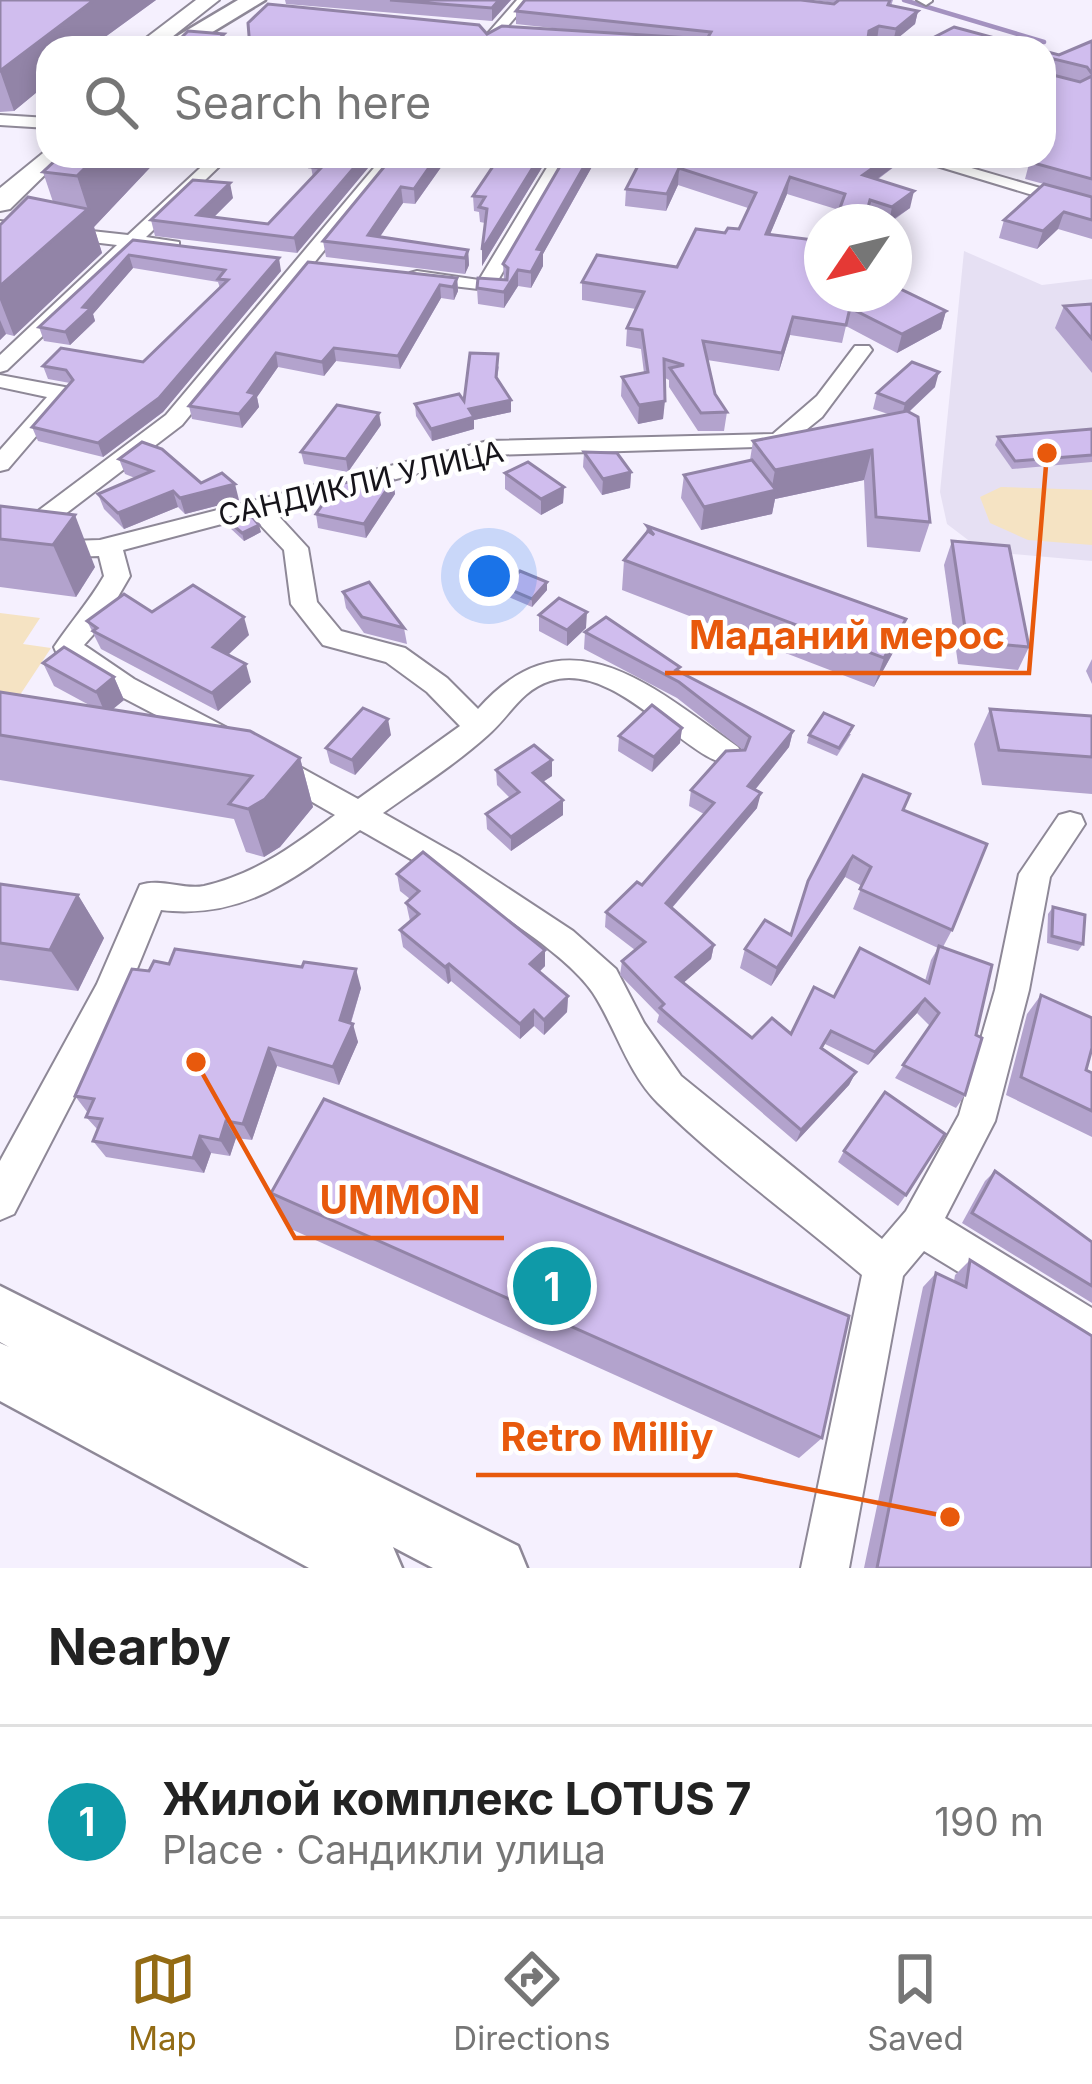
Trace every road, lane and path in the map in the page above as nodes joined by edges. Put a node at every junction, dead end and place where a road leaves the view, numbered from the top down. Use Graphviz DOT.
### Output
graph roads {
  1 [pos="183,0"];
  2 [pos="209,0"];
  3 [pos="524,0"];
  4 [pos="249,5"];
  5 [pos="475,29"];
  6 [pos="497,31"];
  7 [pos="519,33"];
  8 [pos="162,36"];
  9 [pos="171,36"];
  10 [pos="180,36"];
  11 [pos="493,36"];
  12 [pos="0,120"];
  13 [pos="36,122"];
  14 [pos="36,146"];
  15 [pos="37,168"];
  16 [pos="209,168"];
  17 [pos="383,168"];
  18 [pos="555,168"];
  19 [pos="954,168"];
  20 [pos="0,178"];
  21 [pos="0,202"];
  22 [pos="1092,208"];
  23 [pos="0,226"];
  24 [pos="130,240"];
  25 [pos="197,249"];
  26 [pos="397,274"];
  27 [pos="862,350"];
  28 [pos="0,366"];
  29 [pos="0,380"];
  30 [pos="0,464"];
  31 [pos="256,506"];
  32 [pos="9,536"];
  33 [pos="109,546"];
  34 [pos="478,728"];
  35 [pos="728,755"];
  36 [pos="362,814"];
  37 [pos="1070,824"];
  38 [pos="0,1200"];
  39 [pos="920,1225"];
  40 [pos="884,1267"];
  41 [pos="0,1313"];
  42 [pos="1092,1332"];
  43 [pos="0,1371"];
  44 [pos="371,1568"];
  45 [pos="496,1568"];
  46 [pos="825,1568"];
  1 -- 8 [label="highway"];
  2 -- 9 [label="main road"];
  3 -- 6 [label="street"];
  4 -- 10 [label="highway"];
  5 -- 6 [label="street"];
  6 -- 7 [label="street"];
  6 -- 11 [label="street"];
  12 -- 13 [label="street"];
  14 -- 20 [label="main road"];
  15 -- 21 [label="main road"];
  16 -- 24 [label="street"];
  17 -- 32 [label="street"];
  18 -- 26 [label="street"];
  19 -- 22 [label="street"];
  23 -- 24 [label="street"];
  24 -- 25 [label="street"];
  24 -- 28 [label="street"];
  27 -- 31 [label="street, САНДИКЛИ УЛИЦА"];
  29 -- 30 [label="street"];
  31 -- 33 [label="street, САНДИКЛИ УЛИЦА"];
  31 -- 34 [label="street"];
  32 -- 33 [label="street, САНДИКЛИ УЛИЦА"];
  33 -- 36 [label="street"];
  34 -- 35 [label="street"];
  34 -- 36 [label="street"];
  36 -- 38 [label="street"];
  36 -- 40 [label="street"];
  37 -- 39 [label="street"];
  39 -- 40 [label="street"];
  39 -- 42 [label="street"];
  40 -- 46 [label="street"];
  41 -- 45 [label="street"];
  43 -- 44 [label="street"];
}
